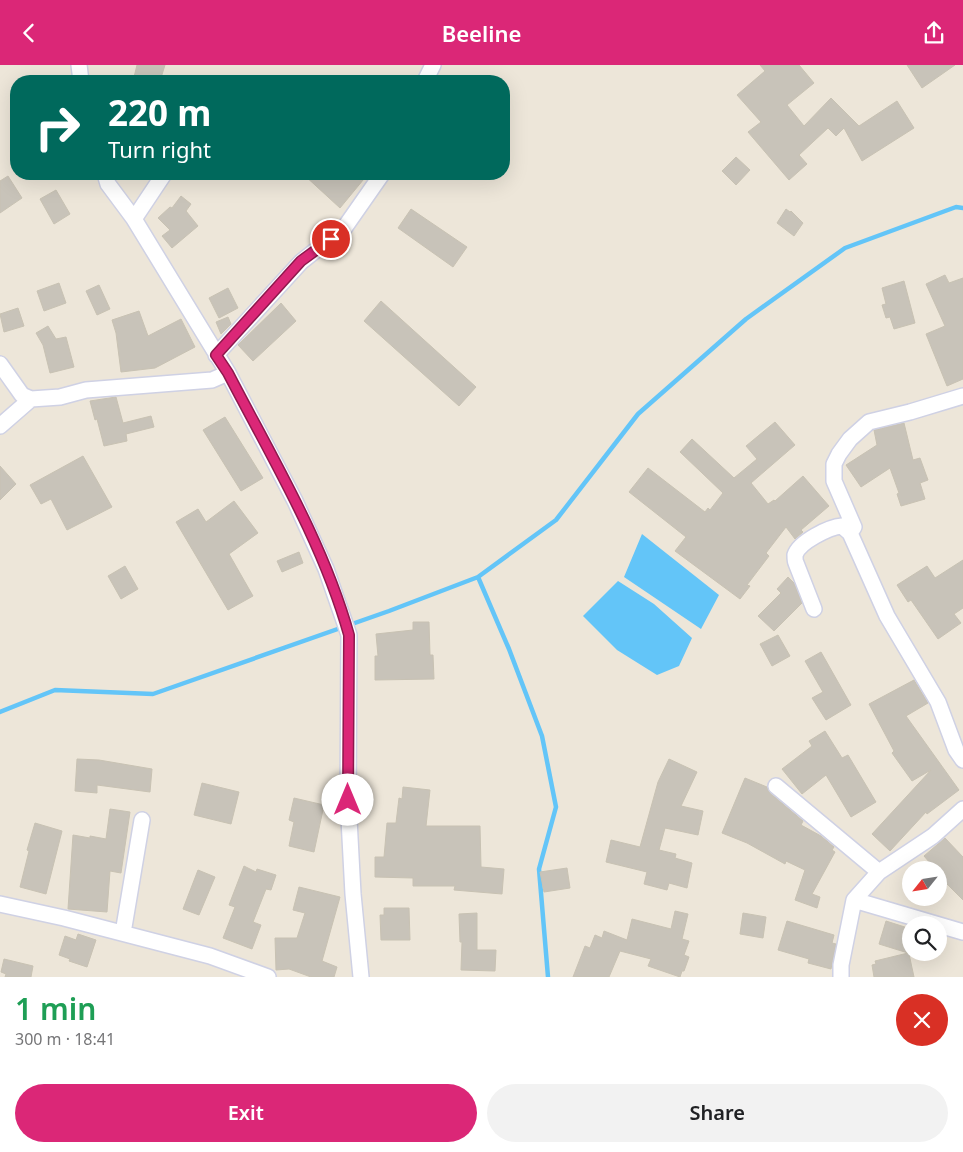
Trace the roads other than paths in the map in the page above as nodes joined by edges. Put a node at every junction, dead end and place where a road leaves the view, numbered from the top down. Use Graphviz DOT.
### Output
graph roads {
  1 [pos="107,180"];
  2 [pos="160,180"];
  3 [pos="378,180"];
  4 [pos="134,219"];
  5 [pos="216,355"];
  6 [pos="0,364"];
  7 [pos="228,373"];
  8 [pos="963,395"];
  9 [pos="32,399"];
  10 [pos="0,426"];
  11 [pos="850,533"];
  12 [pos="814,609"];
  13 [pos="963,760"];
  14 [pos="776,786"];
  15 [pos="963,809"];
  16 [pos="142,820"];
  17 [pos="879,872"];
  18 [pos="854,900"];
  19 [pos="0,904"];
  20 [pos="963,932"];
  21 [pos="122,933"];
  22 [pos="268,977"];
  23 [pos="361,977"];
  24 [pos="841,977"];
  1 -- 4 [label="street"];
  2 -- 4 [label="street"];
  3 -- 5 [label="street"];
  4 -- 5 [label="street"];
  5 -- 7 [label="street"];
  6 -- 9 [label="street"];
  7 -- 9 [label="street"];
  7 -- 23 [label="street"];
  8 -- 11 [label="street"];
  9 -- 10 [label="street"];
  11 -- 12 [label="street"];
  11 -- 13 [label="street"];
  14 -- 17 [label="street"];
  15 -- 17 [label="street"];
  16 -- 21 [label="street"];
  17 -- 18 [label="street"];
  18 -- 20 [label="street"];
  18 -- 24 [label="street"];
  19 -- 21 [label="street"];
  21 -- 22 [label="street"];
}
